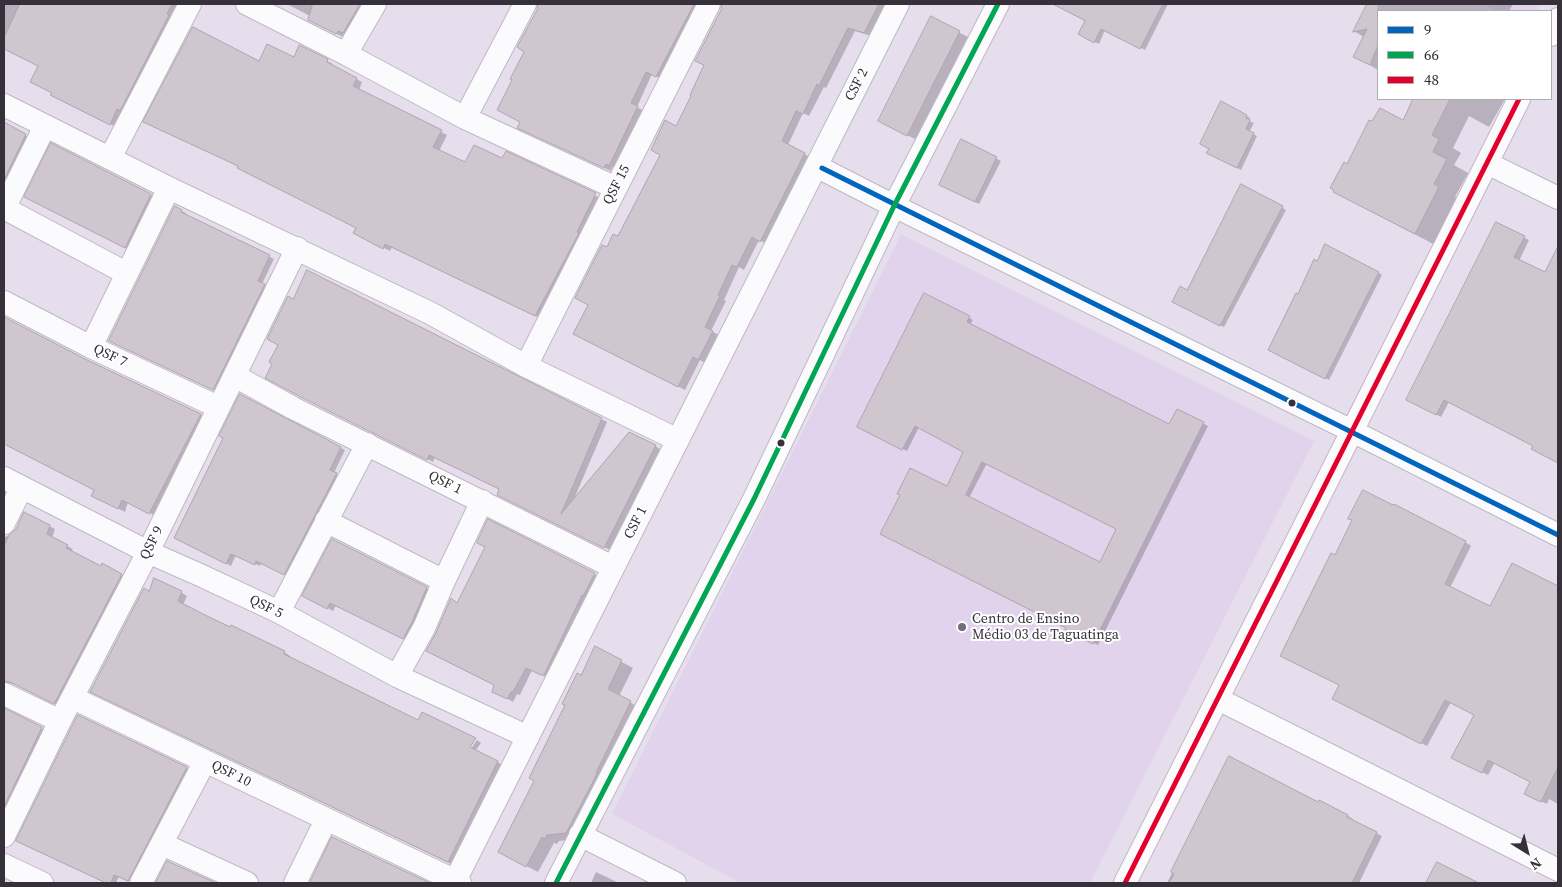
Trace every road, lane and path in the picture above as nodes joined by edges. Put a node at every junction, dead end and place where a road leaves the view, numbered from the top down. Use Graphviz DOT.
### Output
graph roads {
  1 [pos="190,4"];
  2 [pos="247,4"];
  3 [pos="375,4"];
  4 [pos="525,4"];
  5 [pos="709,4"];
  6 [pos="898,4"];
  7 [pos="998,4"];
  8 [pos="1558,19"];
  9 [pos="1552,33"];
  10 [pos="346,54"];
  11 [pos="1518,100"];
  12 [pos="4,105"];
  13 [pos="465,118"];
  14 [pos="45,126"];
  15 [pos="110,158"];
  16 [pos="1487,163"];
  17 [pos="816,166"];
  18 [pos="169,188"];
  19 [pos="616,188"];
  20 [pos="1558,198"];
  21 [pos="894,206"];
  22 [pos="4,208"];
  23 [pos="297,248"];
  24 [pos="126,273"];
  25 [pos="4,302"];
  26 [pos="91,347"];
  27 [pos="526,366"];
  28 [pos="235,376"];
  29 [pos="218,407"];
  30 [pos="1352,431"];
  31 [pos="678,440"];
  32 [pos="367,444"];
  33 [pos="13,482"];
  34 [pos="482,501"];
  35 [pos="326,521"];
  36 [pos="4,524"];
  37 [pos="1558,535"];
  38 [pos="148,552"];
  39 [pos="613,567"];
  40 [pos="444,581"];
  41 [pos="279,612"];
  42 [pos="397,676"];
  43 [pos="4,694"];
  44 [pos="73,698"];
  45 [pos="1218,699"];
  46 [pos="60,722"];
  47 [pos="528,737"];
  48 [pos="205,761"];
  49 [pos="326,820"];
  50 [pos="580,835"];
  51 [pos="4,836"];
  52 [pos="162,844"];
  53 [pos="4,865"];
  54 [pos="1558,870"];
  55 [pos="42,883"];
  56 [pos="141,883"];
  57 [pos="247,883"];
  58 [pos="295,883"];
  59 [pos="456,883"];
  60 [pos="556,883"];
  61 [pos="675,883"];
  62 [pos="1126,883"];
  1 -- 15 [label="street"];
  2 -- 10 [label="street"];
  3 -- 10 [label="street"];
  4 -- 13 [label="street"];
  5 -- 19 [label="street, QSF 15"];
  6 -- 17 [label="street, CSF 2"];
  7 -- 21 [label="street"];
  8 -- 9 [label="street"];
  10 -- 13 [label="street"];
  11 -- 16 [label="street"];
  12 -- 14 [label="street"];
  13 -- 19 [label="street"];
  14 -- 15 [label="street"];
  14 -- 22 [label="street"];
  15 -- 18 [label="street"];
  16 -- 20 [label="street"];
  16 -- 30 [label="street"];
  17 -- 21 [label="street"];
  17 -- 31 [label="street, CSF 1"];
  18 -- 23 [label="street"];
  18 -- 24 [label="street"];
  19 -- 27 [label="street, QSF 15"];
  21 -- 30 [label="street"];
  21 -- 50 [label="street"];
  22 -- 24 [label="street"];
  23 -- 27 [label="street"];
  23 -- 28 [label="street, QSF 9"];
  24 -- 26 [label="street"];
  25 -- 26 [label="street, QSF 7"];
  26 -- 29 [label="street, QSF 7"];
  27 -- 31 [label="street"];
  28 -- 29 [label="street, QSF 9"];
  28 -- 32 [label="street, QSF 1"];
  29 -- 38 [label="street, QSF 9"];
  30 -- 37 [label="street"];
  30 -- 45 [label="street"];
  31 -- 39 [label="street, CSF 1"];
  32 -- 34 [label="street, QSF 1"];
  32 -- 35 [label="street"];
  33 -- 36 [label="street"];
  33 -- 38 [label="street, QSF 5"];
  34 -- 39 [label="street, QSF 1"];
  34 -- 40 [label="street"];
  35 -- 40 [label="street"];
  35 -- 41 [label="street"];
  38 -- 41 [label="street, QSF 5"];
  38 -- 44 [label="street, QSF 9"];
  39 -- 47 [label="street, CSF 1"];
  40 -- 42 [label="street"];
  41 -- 42 [label="street, QSF 5"];
  42 -- 47 [label="street, QSF 5"];
  43 -- 46 [label="street"];
  44 -- 46 [label="street, QSF 9"];
  44 -- 48 [label="street, QSF 10"];
  45 -- 54 [label="street"];
  45 -- 62 [label="street"];
  46 -- 51 [label="street, QSF 9"];
  47 -- 59 [label="street, CSF 1"];
  48 -- 49 [label="street, QSF 10"];
  48 -- 52 [label="street"];
  49 -- 58 [label="street"];
  49 -- 59 [label="street, QSF 10"];
  50 -- 60 [label="street"];
  50 -- 61 [label="street"];
  52 -- 56 [label="street"];
  52 -- 57 [label="street"];
  53 -- 55 [label="street"];
}
